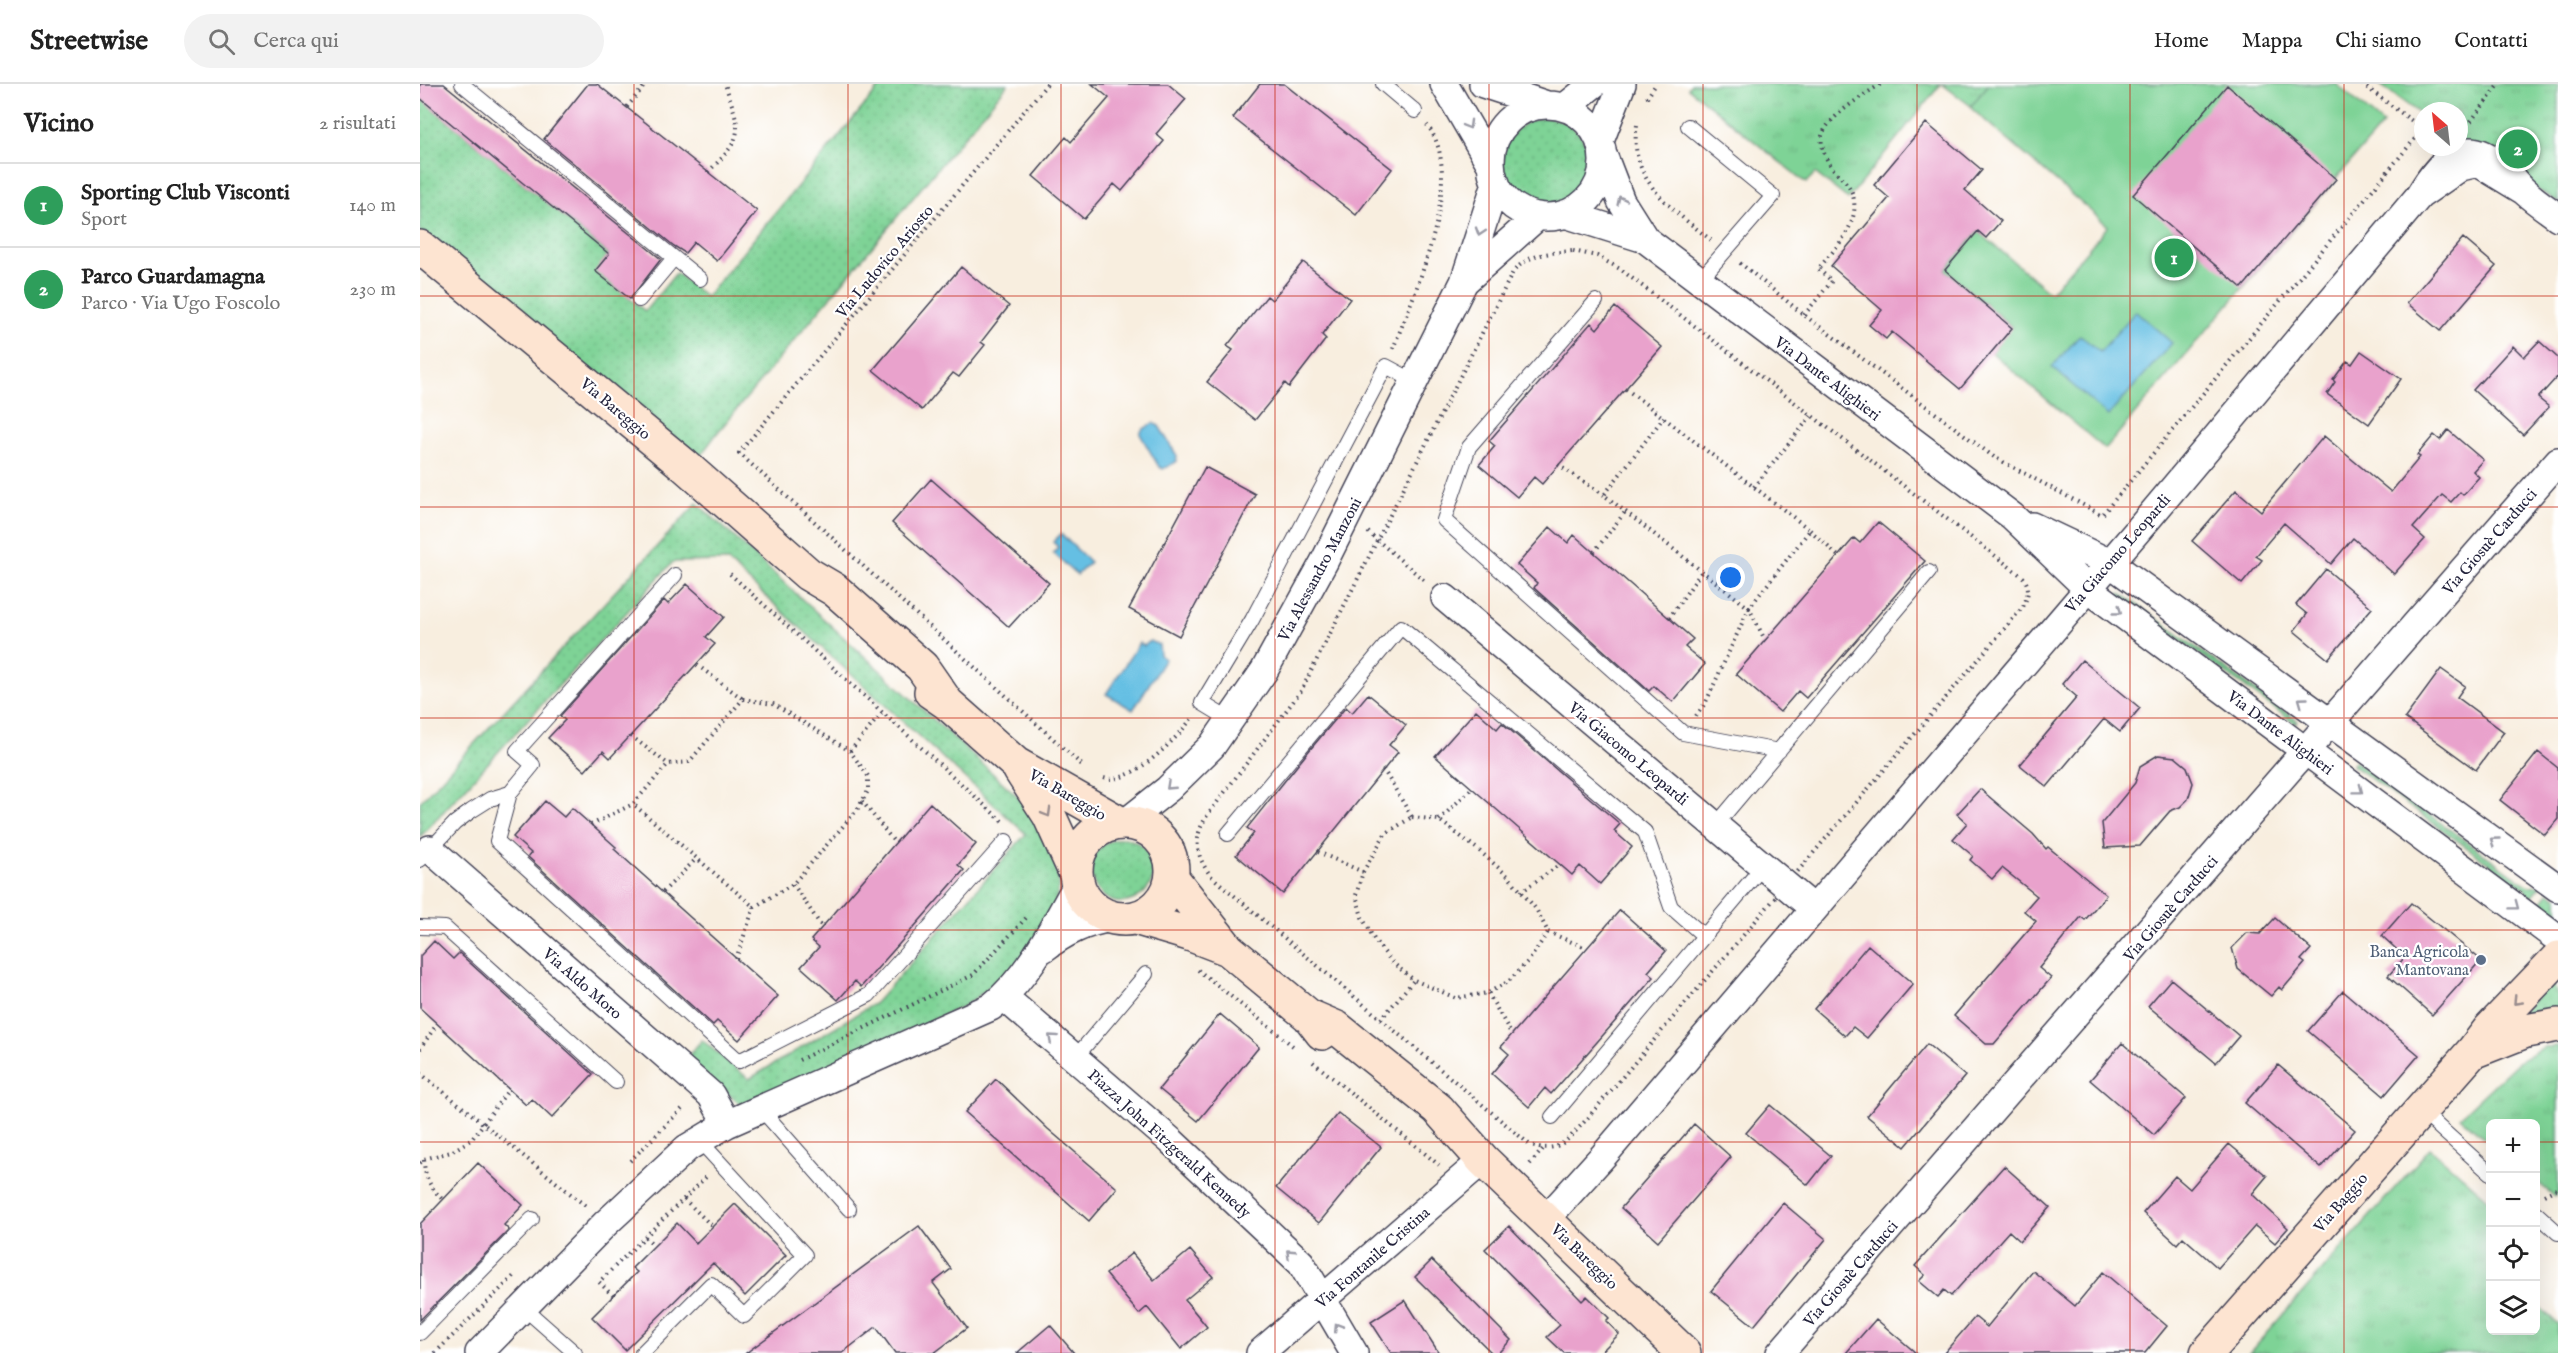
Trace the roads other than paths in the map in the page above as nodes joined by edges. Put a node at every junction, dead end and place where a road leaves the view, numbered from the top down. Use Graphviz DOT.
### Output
graph roads {
  1 [pos="462,84"];
  2 [pos="1383,84"];
  3 [pos="1444,84"];
  4 [pos="1484,84"];
  5 [pos="1594,84"];
  6 [pos="1622,84"];
  7 [pos="1556,106"];
  8 [pos="1415,111"];
  9 [pos="1688,126"];
  10 [pos="1602,149"];
  11 [pos="1494,174"];
  12 [pos="2524,191"];
  13 [pos="2419,196"];
  14 [pos="1565,214"];
  15 [pos="1538,216"];
  16 [pos="2558,217"];
  17 [pos="1645,239"];
  18 [pos="420,247"];
  19 [pos="674,258"];
  20 [pos="700,279"];
  21 [pos="1699,281"];
  22 [pos="1464,282"];
  23 [pos="639,300"];
  24 [pos="1596,301"];
  25 [pos="1414,381"];
  26 [pos="2558,461"];
  27 [pos="2012,516"];
  28 [pos="2110,563"];
  29 [pos="1929,572"];
  30 [pos="675,575"];
  31 [pos="2087,588"];
  32 [pos="1445,598"];
  33 [pos="1230,720"];
  34 [pos="2331,722"];
  35 [pos="1779,751"];
  36 [pos="2306,751"];
  37 [pos="1016,764"];
  38 [pos="510,793"];
  39 [pos="1123,823"];
  40 [pos="1715,826"];
  41 [pos="1008,834"];
  42 [pos="1228,834"];
  43 [pos="425,854"];
  44 [pos="1763,866"];
  45 [pos="1076,878"];
  46 [pos="1172,878"];
  47 [pos="2558,888"];
  48 [pos="1813,908"];
  49 [pos="1123,918"];
  50 [pos="420,927"];
  51 [pos="1704,936"];
  52 [pos="2558,939"];
  53 [pos="1228,949"];
  54 [pos="1038,953"];
  55 [pos="2558,958"];
  56 [pos="1146,974"];
  57 [pos="1010,990"];
  58 [pos="2558,1025"];
  59 [pos="2473,1052"];
  60 [pos="1076,1058"];
  61 [pos="616,1082"];
  62 [pos="761,1109"];
  63 [pos="2421,1110"];
  64 [pos="1552,1117"];
  65 [pos="727,1124"];
  66 [pos="693,1144"];
  67 [pos="1484,1160"];
  68 [pos="2486,1169"];
  69 [pos="849,1209"];
  70 [pos="2540,1217"];
  71 [pos="1547,1218"];
  72 [pos="532,1219"];
  73 [pos="2558,1233"];
  74 [pos="1322,1302"];
  75 [pos="525,1308"];
  76 [pos="420,1333"];
  77 [pos="479,1353"];
  78 [pos="575,1353"];
  79 [pos="642,1353"];
  80 [pos="1260,1353"];
  81 [pos="1354,1353"];
  82 [pos="1684,1353"];
  83 [pos="1780,1353"];
  84 [pos="2207,1353"];
  1 -- 19 [label="lane"];
  2 -- 8 [label="lane"];
  3 -- 11 [label="street, one-way"];
  4 -- 7 [label="street"];
  5 -- 7 [label="street"];
  6 -- 10 [label="street"];
  7 -- 10 [label="street"];
  7 -- 11 [label="street"];
  9 -- 21 [label="lane"];
  10 -- 14 [label="street"];
  17 -- 10 [label="street, Via Dante Alighieri, one-way"];
  11 -- 15 [label="street"];
  11 -- 22 [label="street, Via Alessandro Manzoni, one-way"];
  12 -- 13 [label="street, Via Giacomo Leopardi"];
  12 -- 13 [label="street, Via Giacomo Leopardi"];
  12 -- 16 [label="street"];
  13 -- 28 [label="street, Via Giacomo Leopardi"];
  14 -- 15 [label="street"];
  14 -- 17 [label="street, Via Dante Alighieri"];
  15 -- 22 [label="street, Via Alessandro Manzoni"];
  17 -- 21 [label="street, Via Dante Alighieri"];
  18 -- 37 [label="street, Via Bareggio"];
  19 -- 20 [label="lane"];
  19 -- 23 [label="lane"];
  21 -- 27 [label="street, Via Dante Alighieri"];
  22 -- 25 [label="street, Via Alessandro Manzoni"];
  24 -- 35 [label="lane"];
  25 -- 33 [label="street, Via Alessandro Manzoni"];
  25 -- 33 [label="lane"];
  26 -- 34 [label="street, Via Giosuè Carducci"];
  27 -- 28 [label="street, Via Dante Alighieri"];
  27 -- 31 [label="street, Via Dante Alighieri"];
  28 -- 31 [label="street, Via Giacomo Leopardi"];
  34 -- 28 [label="street, Via Dante Alighieri, one-way"];
  29 -- 35 [label="lane"];
  30 -- 38 [label="lane"];
  31 -- 36 [label="street, Via Dante Alighieri, one-way"];
  31 -- 48 [label="street, Via Giacomo Leopardi"];
  32 -- 40 [label="street, Via Giacomo Leopardi"];
  33 -- 39 [label="street, Via Alessandro Manzoni, one-way"];
  34 -- 36 [label="street, Via Giosuè Carducci"];
  47 -- 34 [label="street, Via Dante Alighieri, one-way"];
  35 -- 40 [label="lane"];
  36 -- 52 [label="street, Via Dante Alighieri, one-way"];
  36 -- 83 [label="street, Via Giosuè Carducci"];
  37 -- 39 [label="street, Via Bareggio"];
  37 -- 45 [label="street, Via Bareggio, one-way"];
  38 -- 41 [label="lane"];
  38 -- 43 [label="lane"];
  39 -- 45 [label="street, Via Bareggio"];
  39 -- 46 [label="street, Via Bareggio"];
  40 -- 44 [label="street, Via Giacomo Leopardi"];
  42 -- 51 [label="lane"];
  43 -- 65 [label="street, Via Aldo Moro"];
  44 -- 48 [label="street, Via Giacomo Leopardi"];
  44 -- 51 [label="lane"];
  45 -- 49 [label="street, Via Bareggio"];
  45 -- 54 [label="street"];
  46 -- 49 [label="street"];
  46 -- 53 [label="street, Via Bareggio"];
  48 -- 71 [label="street, Via Giacomo Leopardi"];
  49 -- 53 [label="street, Via Bareggio"];
  49 -- 54 [label="street"];
  50 -- 61 [label="lane"];
  51 -- 64 [label="lane"];
  53 -- 67 [label="street, Via Bareggio"];
  54 -- 57 [label="street"];
  55 -- 59 [label="street, Via Baggio, one-way"];
  56 -- 60 [label="lane"];
  60 -- 57 [label="street, Piazza John Fitzgerald Kennedy, one-way"];
  57 -- 62 [label="street"];
  58 -- 59 [label="street, Via Baggio"];
  59 -- 63 [label="street, Via Baggio"];
  74 -- 60 [label="street, Piazza John Fitzgerald Kennedy, one-way"];
  62 -- 65 [label="street"];
  62 -- 69 [label="lane"];
  63 -- 68 [label="lane"];
  63 -- 84 [label="street, Via Baggio"];
  65 -- 66 [label="street"];
  66 -- 75 [label="street"];
  66 -- 79 [label="lane"];
  67 -- 71 [label="street, Via Bareggio"];
  67 -- 74 [label="street, Via Fontanile Cristina"];
  70 -- 73 [label="lane"];
  71 -- 82 [label="street, Via Bareggio"];
  72 -- 76 [label="lane"];
  74 -- 80 [label="street, Via Fontanile Cristina"];
  81 -- 74 [label="street, Piazza John Fitzgerald Kennedy, one-way"];
  75 -- 77 [label="street"];
  75 -- 78 [label="lane"];
}
